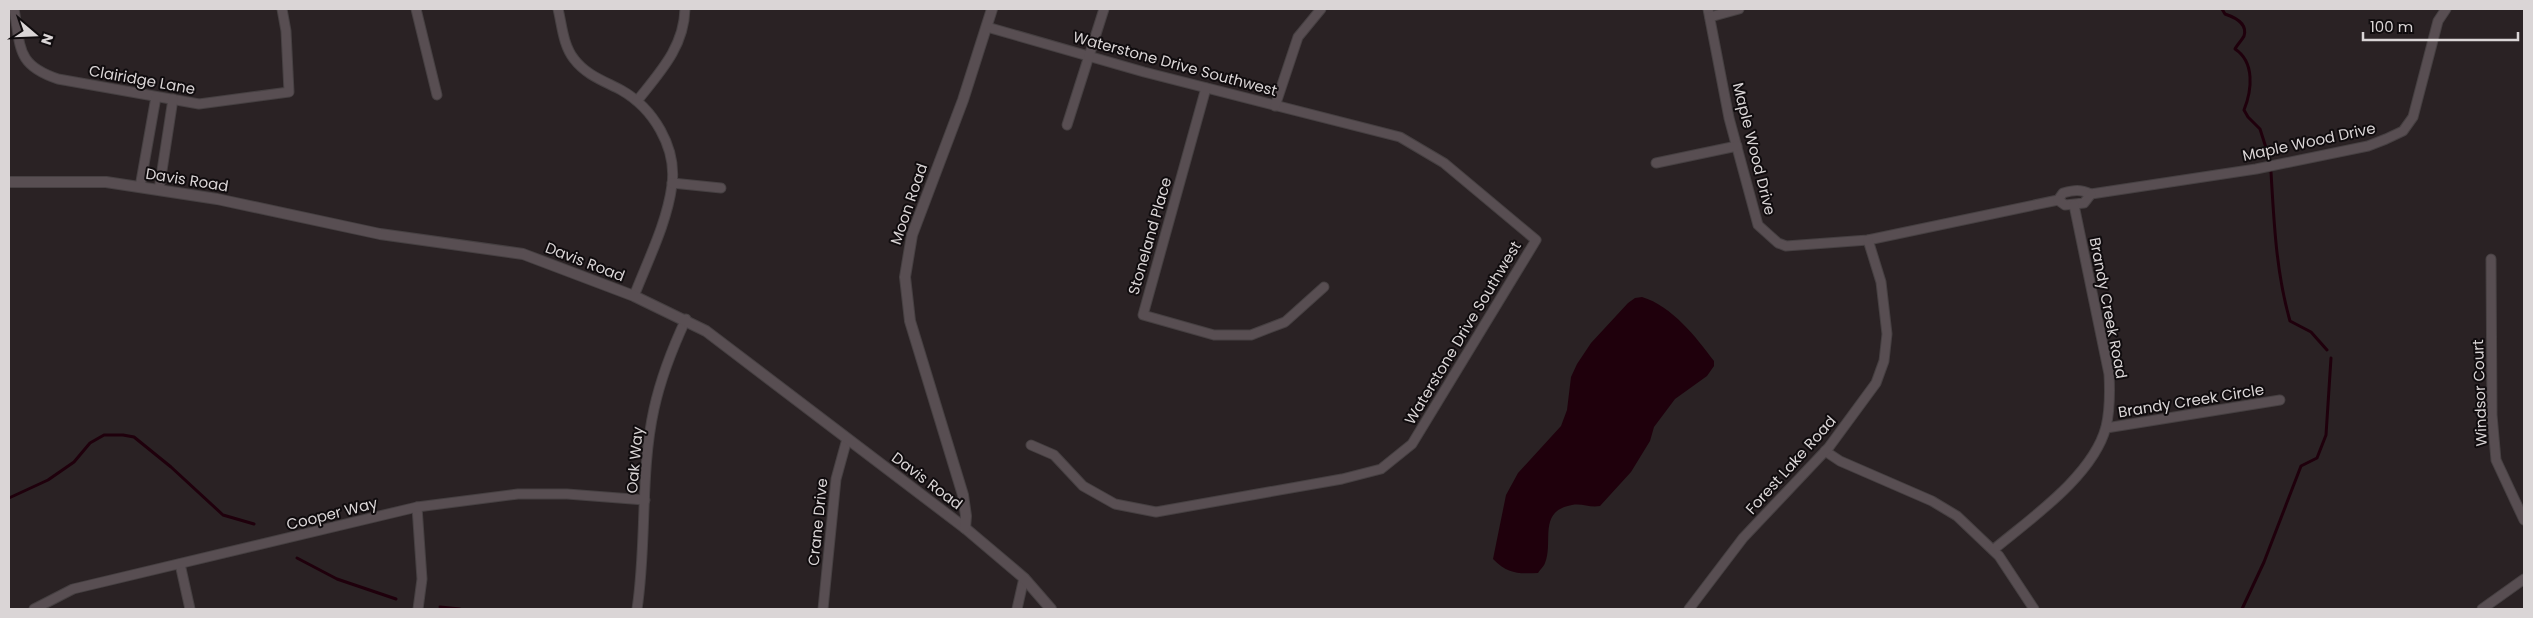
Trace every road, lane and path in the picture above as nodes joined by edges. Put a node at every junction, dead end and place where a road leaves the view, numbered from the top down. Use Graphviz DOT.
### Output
graph roads {
  1 [pos="14,9"];
  2 [pos="282,9"];
  3 [pos="416,9"];
  4 [pos="558,9"];
  5 [pos="685,9"];
  6 [pos="992,9"];
  7 [pos="1104,9"];
  8 [pos="1321,9"];
  9 [pos="1739,9"];
  10 [pos="2446,9"];
  11 [pos="1709,13"];
  12 [pos="987,27"];
  13 [pos="1089,56"];
  14 [pos="1206,88"];
  15 [pos="156,96"];
  16 [pos="437,96"];
  17 [pos="173,99"];
  18 [pos="637,101"];
  19 [pos="1275,106"];
  20 [pos="1067,125"];
  21 [pos="1737,146"];
  22 [pos="1656,163"];
  23 [pos="9,182"];
  24 [pos="672,183"];
  25 [pos="140,187"];
  26 [pos="721,188"];
  27 [pos="159,190"];
  28 [pos="2091,194"];
  29 [pos="2058,200"];
  30 [pos="2074,205"];
  31 [pos="1868,240"];
  32 [pos="2492,259"];
  33 [pos="1324,288"];
  34 [pos="634,296"];
  35 [pos="686,319"];
  36 [pos="2280,400"];
  37 [pos="2106,428"];
  38 [pos="847,439"];
  39 [pos="1032,445"];
  40 [pos="1825,451"];
  41 [pos="646,500"];
  42 [pos="417,507"];
  43 [pos="2524,520"];
  44 [pos="965,528"];
  45 [pos="1993,550"];
  46 [pos="180,564"];
  47 [pos="1024,578"];
  48 [pos="2524,579"];
  49 [pos="1693,608"];
  50 [pos="34,609"];
  51 [pos="190,609"];
  52 [pos="418,609"];
  53 [pos="637,609"];
  54 [pos="823,609"];
  55 [pos="1017,609"];
  56 [pos="1051,609"];
  57 [pos="2034,609"];
  58 [pos="2482,609"];
  1 -- 15 [label="street, Clairidge Lane"];
  2 -- 17 [label="street, Clairidge Lane"];
  3 -- 16 [label="street"];
  4 -- 18 [label="street"];
  5 -- 18 [label="street"];
  6 -- 12 [label="street, Moon Road"];
  7 -- 13 [label="street"];
  8 -- 19 [label="street"];
  9 -- 11 [label="street"];
  10 -- 28 [label="street, Maple Wood Drive"];
  11 -- 21 [label="street, Maple Wood Drive"];
  12 -- 13 [label="street, Waterstone Drive Southwest"];
  12 -- 44 [label="street, Moon Road"];
  13 -- 14 [label="street, Waterstone Drive Southwest"];
  13 -- 20 [label="street"];
  14 -- 19 [label="street, Waterstone Drive Southwest"];
  14 -- 33 [label="street, Stoneland Place"];
  15 -- 17 [label="street, Clairidge Lane"];
  15 -- 25 [label="street"];
  17 -- 27 [label="street"];
  18 -- 24 [label="street"];
  19 -- 39 [label="street, Waterstone Drive Southwest"];
  21 -- 22 [label="street"];
  21 -- 31 [label="street, Maple Wood Drive"];
  23 -- 25 [label="street, Davis Road"];
  24 -- 26 [label="street"];
  24 -- 34 [label="street"];
  25 -- 27 [label="street, Davis Road"];
  27 -- 34 [label="street, Davis Road"];
  28 -- 29 [label="street, Maple Wood Drive"];
  28 -- 30 [label="street, Maple Wood Drive"];
  29 -- 30 [label="street, Maple Wood Drive"];
  29 -- 31 [label="street, Maple Wood Drive"];
  30 -- 37 [label="street, Brandy Creek Road"];
  31 -- 40 [label="street, Forest Lake Road"];
  32 -- 43 [label="street, Windsor Court"];
  34 -- 35 [label="street, Davis Road"];
  35 -- 38 [label="street, Davis Road"];
  35 -- 41 [label="street, Oak Way"];
  36 -- 37 [label="street, Brandy Creek Circle"];
  37 -- 45 [label="street, Brandy Creek Road"];
  38 -- 44 [label="street, Davis Road"];
  38 -- 54 [label="street, Crane Drive"];
  40 -- 45 [label="street"];
  40 -- 49 [label="street, Forest Lake Road"];
  41 -- 42 [label="street, Cooper Way"];
  41 -- 53 [label="street, Oak Way"];
  42 -- 46 [label="street, Cooper Way"];
  42 -- 52 [label="street"];
  44 -- 47 [label="street, Davis Road"];
  45 -- 57 [label="street"];
  46 -- 50 [label="street, Cooper Way"];
  46 -- 51 [label="street"];
  47 -- 55 [label="street"];
  47 -- 56 [label="street, Davis Road"];
  48 -- 58 [label="street"];
}
